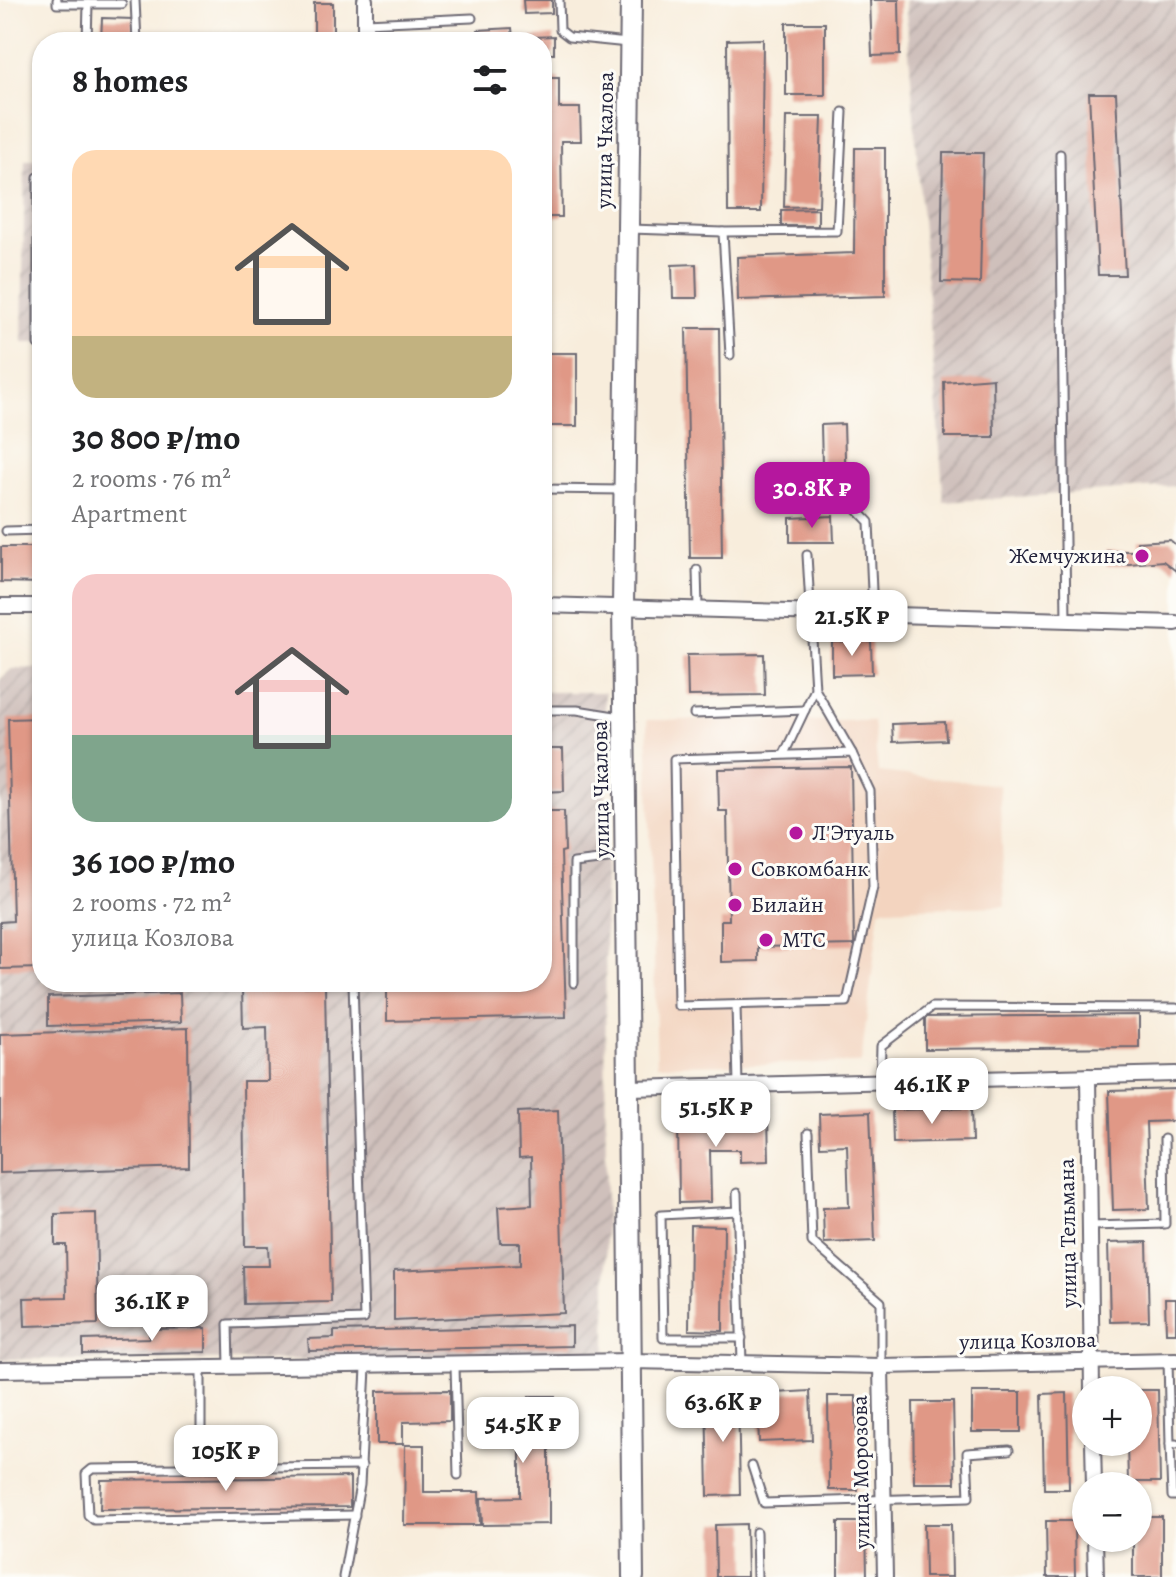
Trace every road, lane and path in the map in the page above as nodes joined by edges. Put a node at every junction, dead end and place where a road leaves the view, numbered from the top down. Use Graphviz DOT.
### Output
graph roads {
  1 [pos="57,0"];
  2 [pos="135,0"];
  3 [pos="365,0"];
  4 [pos="559,0"];
  5 [pos="631,0"];
  6 [pos="88,4"];
  7 [pos="122,4"];
  8 [pos="472,18"];
  9 [pos="365,23"];
  10 [pos="87,32"];
  11 [pos="137,32"];
  12 [pos="365,32"];
  13 [pos="630,43"];
  14 [pos="843,112"];
  15 [pos="1060,154"];
  16 [pos="628,229"];
  17 [pos="723,232"];
  18 [pos="730,355"];
  19 [pos="552,489"];
  20 [pos="625,490"];
  21 [pos="848,500"];
  22 [pos="32,530"];
  23 [pos="6,531"];
  24 [pos="807,555"];
  25 [pos="697,570"];
  26 [pos="552,605"];
  27 [pos="0,606"];
  28 [pos="32,606"];
  29 [pos="623,606"];
  30 [pos="698,608"];
  31 [pos="809,612"];
  32 [pos="873,614"];
  33 [pos="1066,620"];
  34 [pos="1176,623"];
  35 [pos="815,689"];
  36 [pos="552,710"];
  37 [pos="805,710"];
  38 [pos="694,714"];
  39 [pos="624,717"];
  40 [pos="852,753"];
  41 [pos="784,754"];
  42 [pos="626,857"];
  43 [pos="574,983"];
  44 [pos="353,992"];
  45 [pos="736,1005"];
  46 [pos="1176,1008"];
  47 [pos="1176,1074"];
  48 [pos="1088,1076"];
  49 [pos="880,1082"];
  50 [pos="738,1085"];
  51 [pos="630,1088"];
  52 [pos="808,1133"];
  53 [pos="1164,1139"];
  54 [pos="737,1193"];
  55 [pos="738,1211"];
  56 [pos="1090,1226"];
  57 [pos="742,1338"];
  58 [pos="1172,1360"];
  59 [pos="631,1361"];
  60 [pos="1092,1361"];
  61 [pos="742,1363"];
  62 [pos="455,1366"];
  63 [pos="881,1366"];
  64 [pos="366,1368"];
  65 [pos="201,1369"];
  66 [pos="229,1369"];
  67 [pos="0,1370"];
  68 [pos="1092,1376"];
  69 [pos="1173,1444"];
  70 [pos="1009,1450"];
  71 [pos="362,1466"];
  72 [pos="752,1466"];
  73 [pos="201,1468"];
  74 [pos="458,1475"];
  75 [pos="1176,1496"];
  76 [pos="883,1498"];
  77 [pos="355,1515"];
  78 [pos="756,1532"];
  79 [pos="1095,1552"];
  80 [pos="343,1577"];
  81 [pos="633,1577"];
  82 [pos="757,1577"];
  83 [pos="885,1577"];
  84 [pos="1096,1577"];
  1 -- 6 [label="lane"];
  2 -- 11 [label="lane"];
  3 -- 9 [label="street"];
  4 -- 13 [label="lane"];
  5 -- 13 [label="street, улица Чкалова"];
  6 -- 7 [label="lane"];
  6 -- 10 [label="lane"];
  8 -- 9 [label="lane"];
  9 -- 12 [label="street"];
  13 -- 16 [label="street, улица Чкалова"];
  14 -- 17 [label="lane"];
  15 -- 33 [label="lane"];
  16 -- 17 [label="lane"];
  16 -- 20 [label="street, улица Чкалова"];
  17 -- 18 [label="lane"];
  19 -- 20 [label="lane"];
  20 -- 29 [label="street, улица Чкалова"];
  21 -- 32 [label="lane"];
  22 -- 23 [label="lane"];
  24 -- 31 [label="lane"];
  25 -- 30 [label="lane"];
  26 -- 29 [label="street"];
  27 -- 28 [label="street"];
  29 -- 30 [label="street"];
  29 -- 39 [label="street, улица Чкалова"];
  30 -- 31 [label="street"];
  31 -- 32 [label="street"];
  31 -- 35 [label="lane"];
  32 -- 33 [label="street"];
  33 -- 34 [label="street"];
  35 -- 37 [label="lane"];
  35 -- 40 [label="lane"];
  36 -- 39 [label="lane"];
  37 -- 38 [label="lane"];
  37 -- 41 [label="lane"];
  39 -- 42 [label="street, улица Чкалова"];
  40 -- 41 [label="lane"];
  40 -- 45 [label="lane"];
  41 -- 45 [label="lane"];
  42 -- 43 [label="lane"];
  42 -- 51 [label="street, улица Чкалова"];
  44 -- 66 [label="lane"];
  45 -- 50 [label="lane"];
  46 -- 49 [label="lane"];
  47 -- 48 [label="street"];
  48 -- 49 [label="street"];
  48 -- 56 [label="street, улица Тельмана"];
  49 -- 50 [label="street"];
  50 -- 51 [label="street"];
  51 -- 59 [label="street, улица Чкалова"];
  52 -- 63 [label="lane"];
  53 -- 56 [label="lane"];
  54 -- 55 [label="lane"];
  55 -- 57 [label="lane"];
  55 -- 57 [label="lane"];
  56 -- 60 [label="street, улица Тельмана"];
  57 -- 61 [label="lane"];
  58 -- 60 [label="street, улица Козлова"];
  58 -- 69 [label="lane"];
  59 -- 61 [label="street, улица Козлова"];
  59 -- 62 [label="street, улица Козлова"];
  59 -- 81 [label="street, улица Чкалова"];
  60 -- 63 [label="street, улица Козлова"];
  60 -- 68 [label="street, улица Тельмана"];
  61 -- 63 [label="street, улица Козлова"];
  62 -- 64 [label="street, улица Козлова"];
  62 -- 74 [label="lane"];
  63 -- 76 [label="street, улица Морозова"];
  64 -- 66 [label="street"];
  64 -- 71 [label="lane"];
  65 -- 66 [label="street"];
  65 -- 67 [label="street"];
  65 -- 73 [label="lane"];
  69 -- 75 [label="lane"];
  70 -- 76 [label="lane"];
  71 -- 73 [label="lane"];
  71 -- 77 [label="lane"];
  72 -- 76 [label="lane"];
  73 -- 77 [label="lane"];
  76 -- 83 [label="street, улица Морозова"];
  77 -- 80 [label="lane"];
  78 -- 82 [label="lane"];
  79 -- 84 [label="street"];
}
